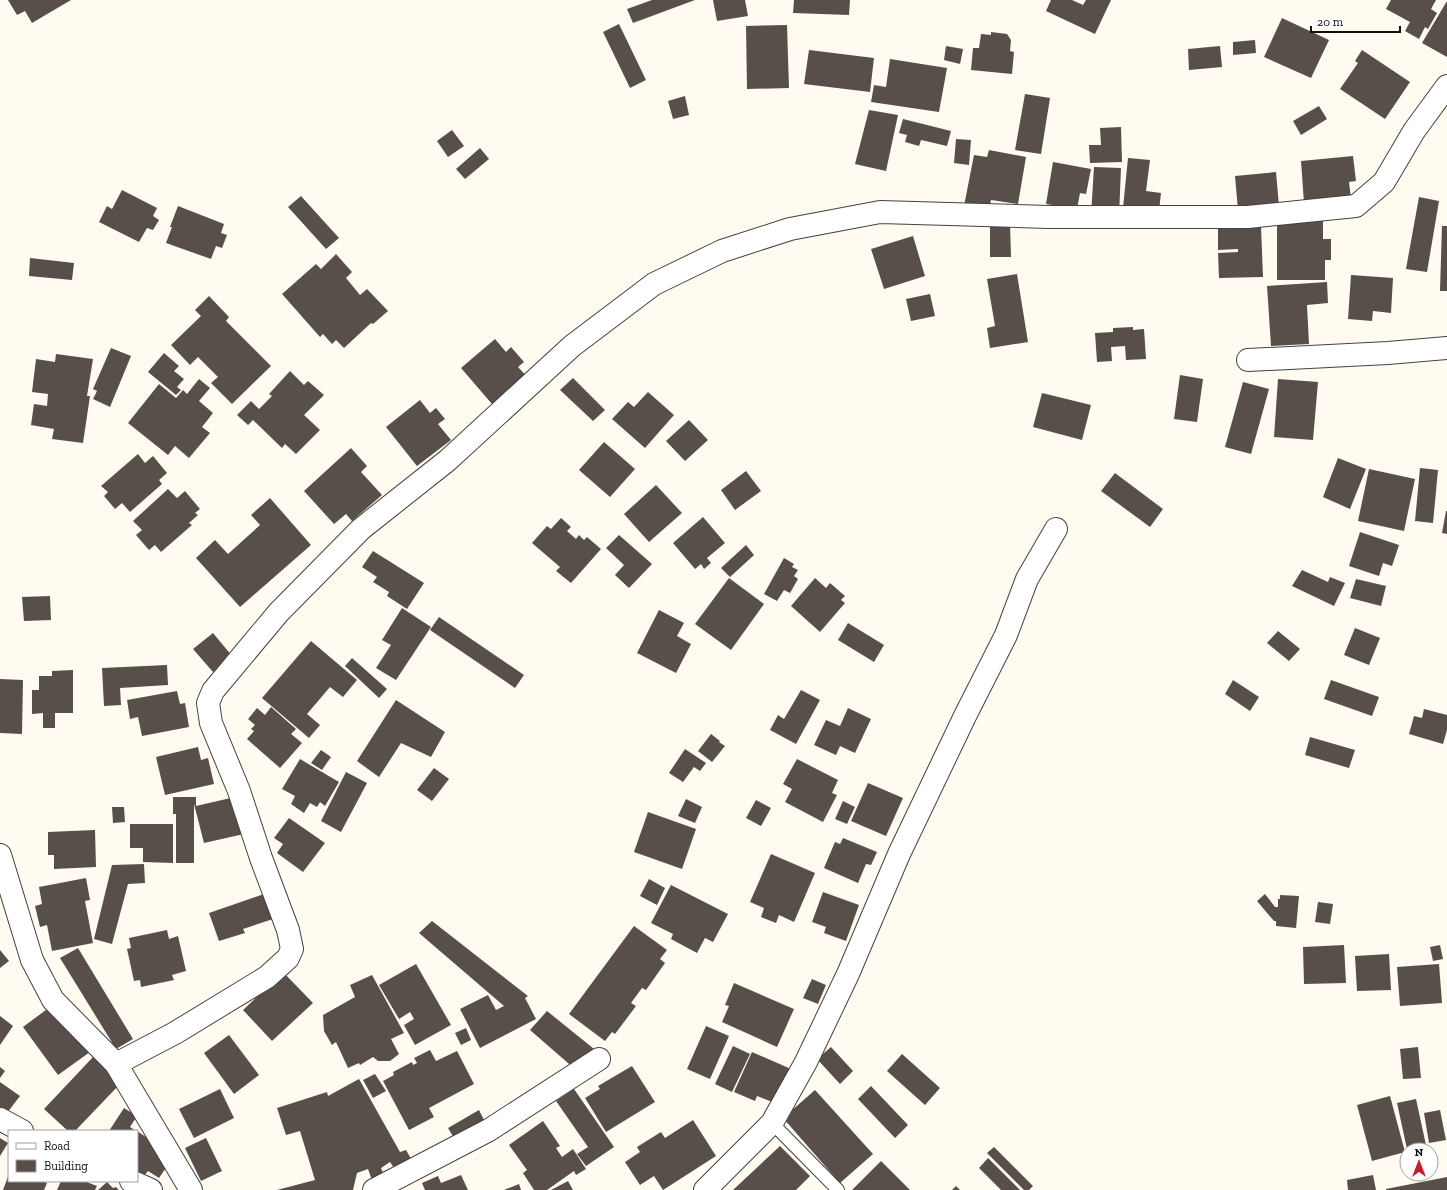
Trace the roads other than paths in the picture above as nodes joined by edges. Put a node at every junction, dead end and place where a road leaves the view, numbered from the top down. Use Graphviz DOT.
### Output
graph roads {
  1 [pos="1447,86"];
  2 [pos="1447,348"];
  3 [pos="1248,360"];
  4 [pos="1056,529"];
  5 [pos="0,855"];
  6 [pos="599,1059"];
  7 [pos="116,1064"];
  8 [pos="0,1119"];
  9 [pos="772,1123"];
  10 [pos="20,1130"];
  11 [pos="132,1182"];
  12 [pos="151,1190"];
  13 [pos="191,1190"];
  14 [pos="374,1190"];
  15 [pos="705,1190"];
  16 [pos="838,1190"];
  1 -- 7 [label="street"];
  2 -- 3 [label="street"];
  4 -- 9 [label="street"];
  5 -- 7 [label="street"];
  6 -- 14 [label="street"];
  7 -- 13 [label="street"];
  8 -- 10 [label="street"];
  9 -- 15 [label="street"];
  9 -- 16 [label="lane"];
  11 -- 12 [label="street"];
}
